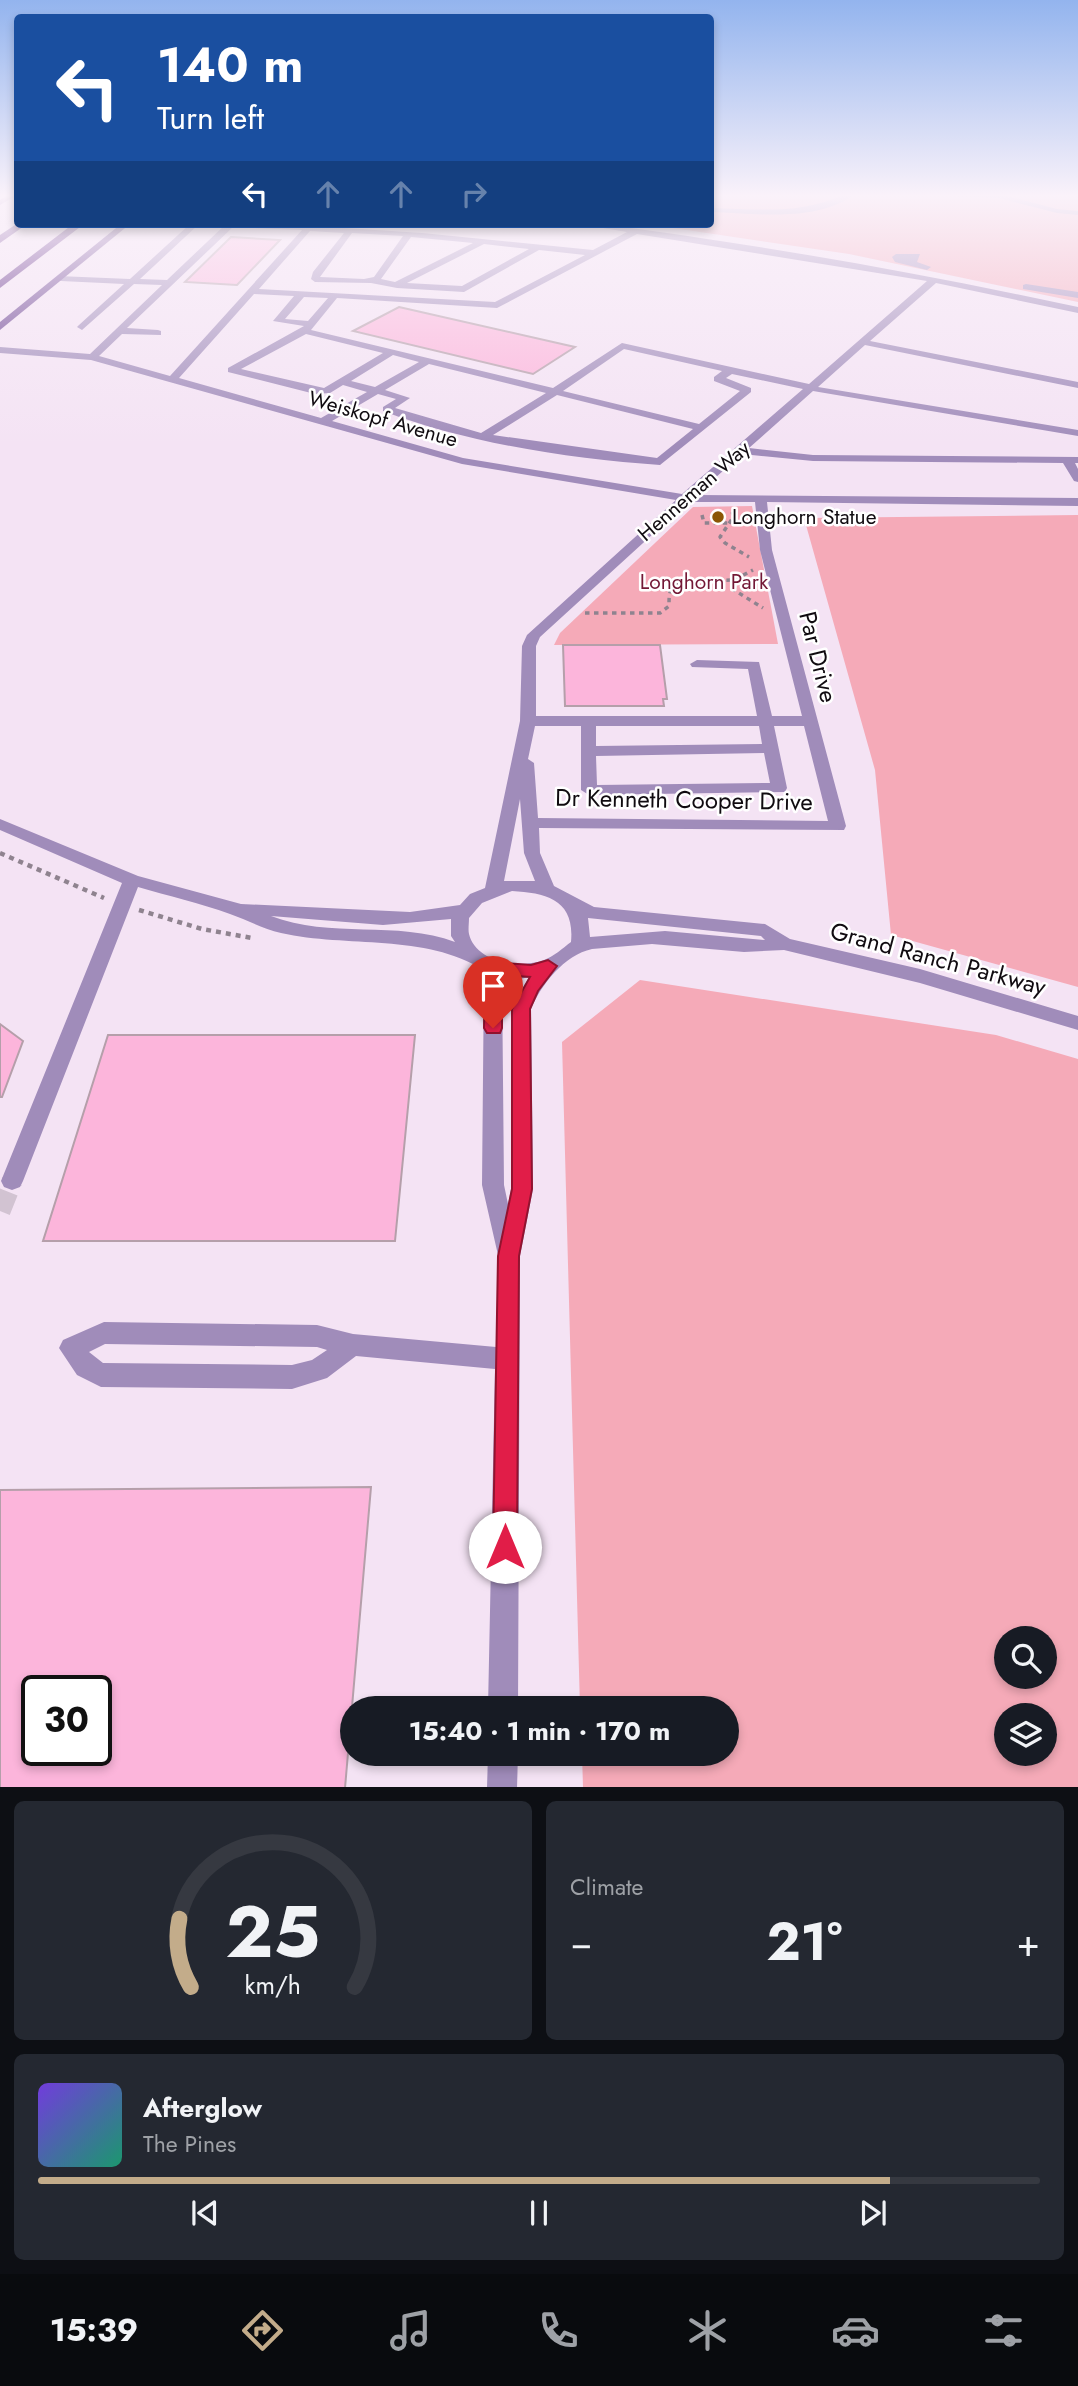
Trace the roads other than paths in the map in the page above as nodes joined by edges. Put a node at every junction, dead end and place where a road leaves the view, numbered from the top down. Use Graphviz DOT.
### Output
graph roads {
  1 [pos="61,278"];
  2 [pos="70,278"];
  3 [pos="135,278"];
  4 [pos="175,278"];
  5 [pos="264,278"];
  6 [pos="315,278"];
  7 [pos="377,278"];
  8 [pos="410,278"];
  9 [pos="483,278"];
  10 [pos="547,278"];
  11 [pos="932,278"];
  12 [pos="981,278"];
  13 [pos="935,279"];
  14 [pos="370,280"];
  15 [pos="132,281"];
  16 [pos="170,283"];
  17 [pos="397,285"];
  18 [pos="253,291"];
  19 [pos="301,294"];
  20 [pos="1078,295"];
  21 [pos="334,296"];
  22 [pos="1078,310"];
  23 [pos="0,327"];
  24 [pos="307,327"];
  25 [pos="96,328"];
  26 [pos="110,328"];
  27 [pos="122,330"];
  28 [pos="158,333"];
  29 [pos="863,342"];
  30 [pos="0,350"];
  31 [pos="392,352"];
  32 [pos="92,358"];
  33 [pos="428,361"];
  34 [pos="731,370"];
  35 [pos="172,380"];
  36 [pos="342,382"];
  37 [pos="1078,385"];
  38 [pos="811,388"];
  39 [pos="376,391"];
  40 [pos="555,392"];
  41 [pos="322,422"];
  42 [pos="700,428"];
  43 [pos="1078,433"];
  44 [pos="484,436"];
  45 [pos="740,450"];
  46 [pos="1072,460"];
  47 [pos="1078,479"];
  48 [pos="1078,493"];
  49 [pos="685,498"];
  50 [pos="761,498"];
  51 [pos="1078,502"];
  52 [pos="698,664"];
  53 [pos="528,721"];
  54 [pos="588,721"];
  55 [pos="768,721"];
  56 [pos="811,721"];
  57 [pos="525,739"];
  58 [pos="773,748"];
  59 [pos="589,751"];
  60 [pos="530,823"];
  61 [pos="0,824"];
  62 [pos="838,826"];
  63 [pos="132,880"];
  64 [pos="546,888"];
  65 [pos="494,889"];
  66 [pos="574,906"];
  67 [pos="235,909"];
  68 [pos="464,910"];
  69 [pos="784,944"];
  70 [pos="580,945"];
  71 [pos="471,956"];
  72 [pos="548,966"];
  73 [pos="494,968"];
  74 [pos="1078,1023"];
  75 [pos="12,1181"];
  76 [pos="509,1256"];
  77 [pos="353,1345"];
  78 [pos="507,1359"];
  79 [pos="503,1696"];
  80 [pos="503,1766"];
  81 [pos="502,1787"];
  1 -- 23 [label="main road"];
  2 -- 15 [label="street"];
  3 -- 15 [label="street"];
  4 -- 16 [label="street"];
  5 -- 18 [label="street"];
  6 -- 14 [label="street"];
  7 -- 14 [label="street"];
  8 -- 17 [label="street"];
  9 -- 17 [label="street"];
  10 -- 21 [label="street"];
  11 -- 13 [label="street"];
  12 -- 20 [label="street"];
  13 -- 22 [label="street"];
  13 -- 29 [label="street, Henneman Way"];
  14 -- 17 [label="street"];
  15 -- 16 [label="street"];
  15 -- 25 [label="street"];
  16 -- 27 [label="street"];
  18 -- 19 [label="street"];
  18 -- 35 [label="street"];
  19 -- 21 [label="street"];
  19 -- 24 [label="street"];
  21 -- 24 [label="street"];
  24 -- 31 [label="street"];
  24 -- 36 [label="street"];
  26 -- 27 [label="street"];
  27 -- 28 [label="street"];
  27 -- 32 [label="street"];
  29 -- 37 [label="street"];
  29 -- 38 [label="street, Henneman Way"];
  30 -- 32 [label="street, Weiskopf Avenue"];
  31 -- 33 [label="street"];
  31 -- 36 [label="street"];
  32 -- 35 [label="street, Weiskopf Avenue"];
  33 -- 39 [label="street"];
  33 -- 40 [label="street"];
  34 -- 38 [label="street"];
  34 -- 40 [label="street"];
  34 -- 42 [label="street"];
  35 -- 41 [label="street, Weiskopf Avenue"];
  36 -- 39 [label="street"];
  38 -- 43 [label="street"];
  38 -- 45 [label="street, Henneman Way"];
  39 -- 41 [label="street"];
  39 -- 44 [label="street"];
  40 -- 42 [label="street"];
  40 -- 44 [label="street"];
  41 -- 49 [label="street, Weiskopf Avenue"];
  42 -- 44 [label="street"];
  45 -- 46 [label="street"];
  45 -- 49 [label="street, Henneman Way"];
  46 -- 47 [label="street"];
  48 -- 50 [label="street"];
  49 -- 50 [label="street, Weiskopf Avenue"];
  49 -- 53 [label="street, Henneman Way"];
  50 -- 51 [label="street"];
  50 -- 56 [label="street, Par Drive"];
  52 -- 55 [label="street"];
  53 -- 54 [label="street"];
  53 -- 57 [label="street, Henneman Way"];
  54 -- 55 [label="street"];
  54 -- 59 [label="street"];
  55 -- 56 [label="street"];
  55 -- 58 [label="street"];
  56 -- 62 [label="street, Par Drive"];
  57 -- 60 [label="street, Henneman Way"];
  57 -- 65 [label="street, Henneman Way"];
  58 -- 59 [label="street"];
  58 -- 59 [label="street"];
  60 -- 62 [label="street, Dr Kenneth Cooper Drive"];
  60 -- 64 [label="street, Henneman Way"];
  61 -- 63 [label="street"];
  63 -- 67 [label="street"];
  63 -- 75 [label="street"];
  64 -- 65 [label="street"];
  64 -- 66 [label="street"];
  65 -- 68 [label="street"];
  66 -- 69 [label="street, Grand Ranch Parkway"];
  66 -- 70 [label="street"];
  67 -- 68 [label="street"];
  67 -- 71 [label="street"];
  68 -- 71 [label="street"];
  69 -- 70 [label="street, Grand Ranch Parkway"];
  69 -- 74 [label="street, Grand Ranch Parkway"];
  70 -- 72 [label="street"];
  71 -- 73 [label="street"];
  72 -- 73 [label="street"];
  72 -- 76 [label="street"];
  73 -- 76 [label="street"];
  76 -- 78 [label="street"];
  77 -- 77 [label="street"];
  77 -- 78 [label="street"];
  78 -- 79 [label="street"];
  80 -- 81 [label="street"];
}
